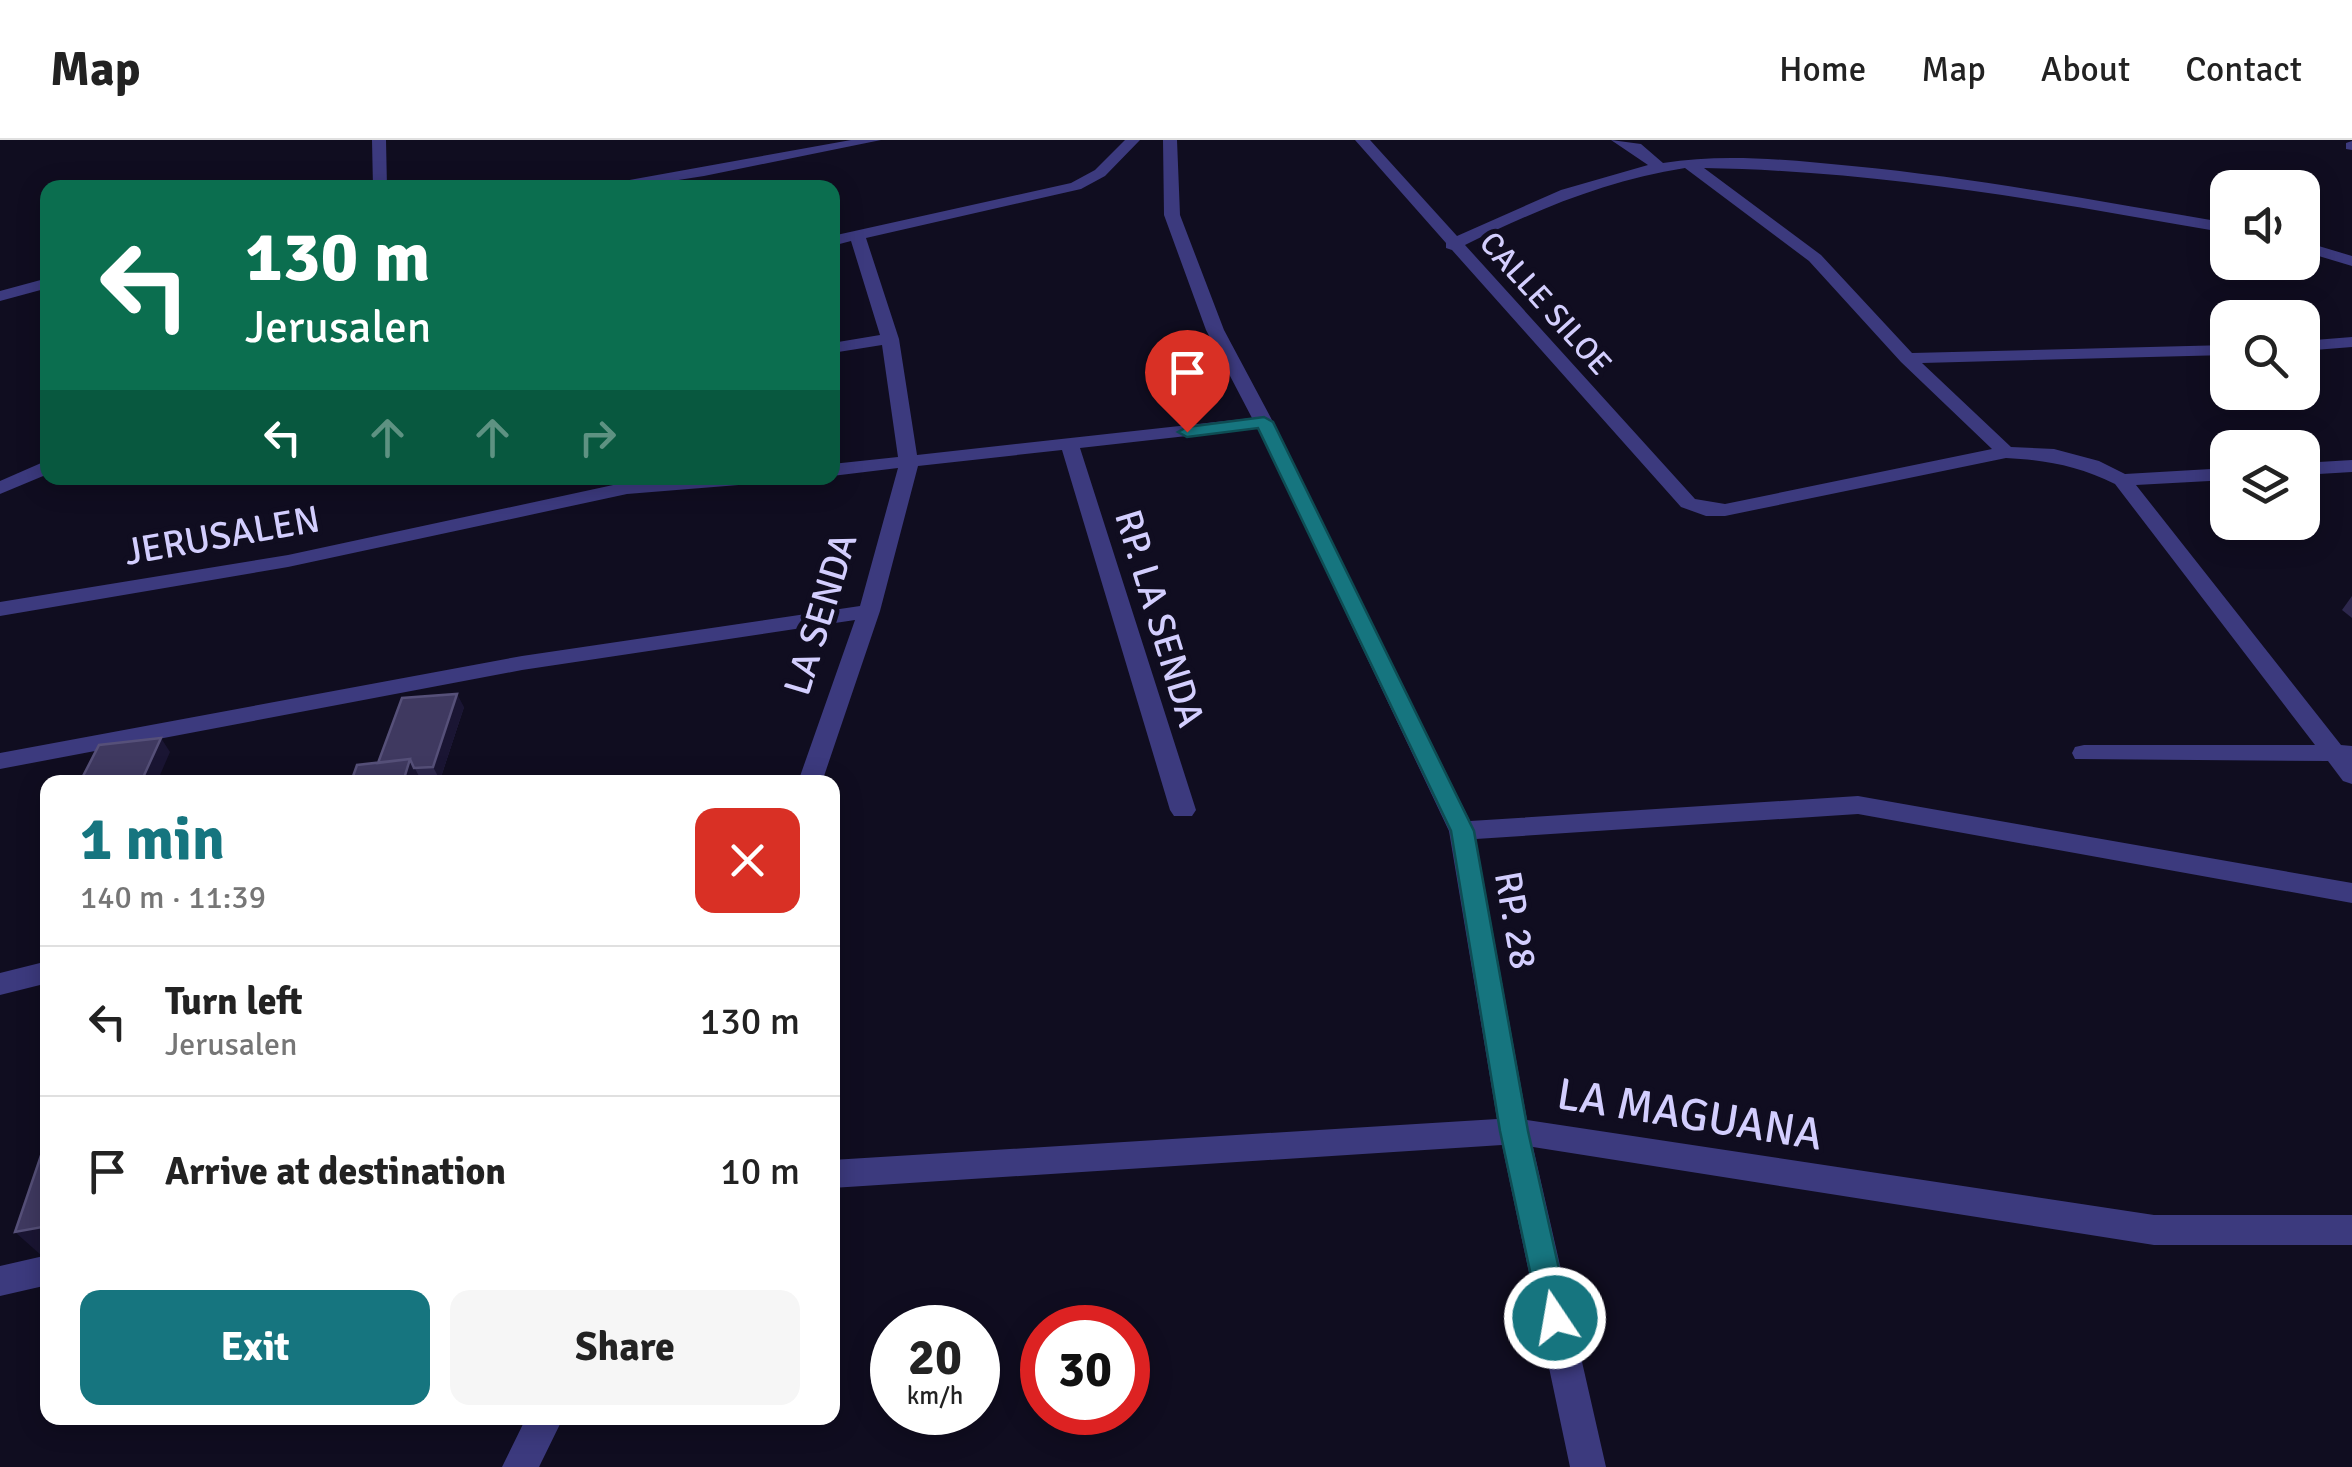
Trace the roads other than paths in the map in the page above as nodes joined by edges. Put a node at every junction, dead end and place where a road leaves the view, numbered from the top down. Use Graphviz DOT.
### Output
graph roads {
  1 [pos="379,140"];
  2 [pos="874,140"];
  3 [pos="1133,140"];
  4 [pos="1170,140"];
  5 [pos="1362,140"];
  6 [pos="1618,140"];
  7 [pos="1688,163"];
  8 [pos="1659,166"];
  9 [pos="380,180"];
  10 [pos="648,180"];
  11 [pos="2210,225"];
  12 [pos="857,236"];
  13 [pos="840,239"];
  14 [pos="1452,245"];
  15 [pos="2320,252"];
  16 [pos="2352,262"];
  17 [pos="40,284"];
  18 [pos="0,296"];
  19 [pos="890,339"];
  20 [pos="2352,342"];
  21 [pos="2320,345"];
  22 [pos="840,347"];
  23 [pos="2210,350"];
  24 [pos="1908,358"];
  25 [pos="1264,422"];
  26 [pos="1070,446"];
  27 [pos="2006,452"];
  28 [pos="908,464"];
  29 [pos="2352,466"];
  30 [pos="2320,468"];
  31 [pos="40,469"];
  32 [pos="840,469"];
  33 [pos="2210,475"];
  34 [pos="2122,480"];
  35 [pos="664,485"];
  36 [pos="0,488"];
  37 [pos="0,609"];
  38 [pos="869,610"];
  39 [pos="2084,753"];
  40 [pos="0,761"];
  41 [pos="2347,761"];
  42 [pos="812,775"];
  43 [pos="1183,810"];
  44 [pos="1462,831"];
  45 [pos="2352,893"];
  46 [pos="40,974"];
  47 [pos="0,984"];
  48 [pos="1514,1131"];
  49 [pos="840,1173"];
  50 [pos="2352,1230"];
  51 [pos="40,1272"];
  52 [pos="0,1281"];
  53 [pos="541,1425"];
  54 [pos="520,1467"];
  55 [pos="1588,1467"];
  1 -- 9 [label="street"];
  2 -- 10 [label="street"];
  3 -- 12 [label="street"];
  4 -- 25 [label="street, RP. 28"];
  5 -- 14 [label="street, CALLE SILOE"];
  6 -- 8 [label="street"];
  7 -- 8 [label="street"];
  7 -- 11 [label="street"];
  7 -- 24 [label="street"];
  8 -- 14 [label="street"];
  12 -- 13 [label="street"];
  12 -- 19 [label="street, LA SENDA"];
  14 -- 27 [label="street, CALLE SILOE"];
  15 -- 16 [label="street"];
  17 -- 18 [label="street"];
  19 -- 22 [label="street"];
  19 -- 28 [label="street, LA SENDA"];
  20 -- 21 [label="street"];
  23 -- 24 [label="street"];
  24 -- 27 [label="street"];
  25 -- 26 [label="street"];
  25 -- 44 [label="street, RP. 28"];
  26 -- 28 [label="street"];
  26 -- 43 [label="street, RP. LA SENDA"];
  27 -- 34 [label="street"];
  28 -- 32 [label="street"];
  28 -- 38 [label="street, LA SENDA"];
  29 -- 30 [label="street"];
  31 -- 36 [label="street"];
  33 -- 34 [label="street"];
  34 -- 41 [label="street"];
  35 -- 37 [label="street, JERUSALEN"];
  38 -- 40 [label="street"];
  38 -- 42 [label="street, LA SENDA"];
  39 -- 41 [label="street"];
  44 -- 45 [label="street"];
  44 -- 48 [label="street, RP. 28"];
  46 -- 47 [label="street"];
  48 -- 49 [label="street, LA MAGUANA"];
  48 -- 50 [label="street, LA MAGUANA"];
  48 -- 55 [label="street, RP. 28"];
  51 -- 52 [label="street"];
  53 -- 54 [label="street"];
}
